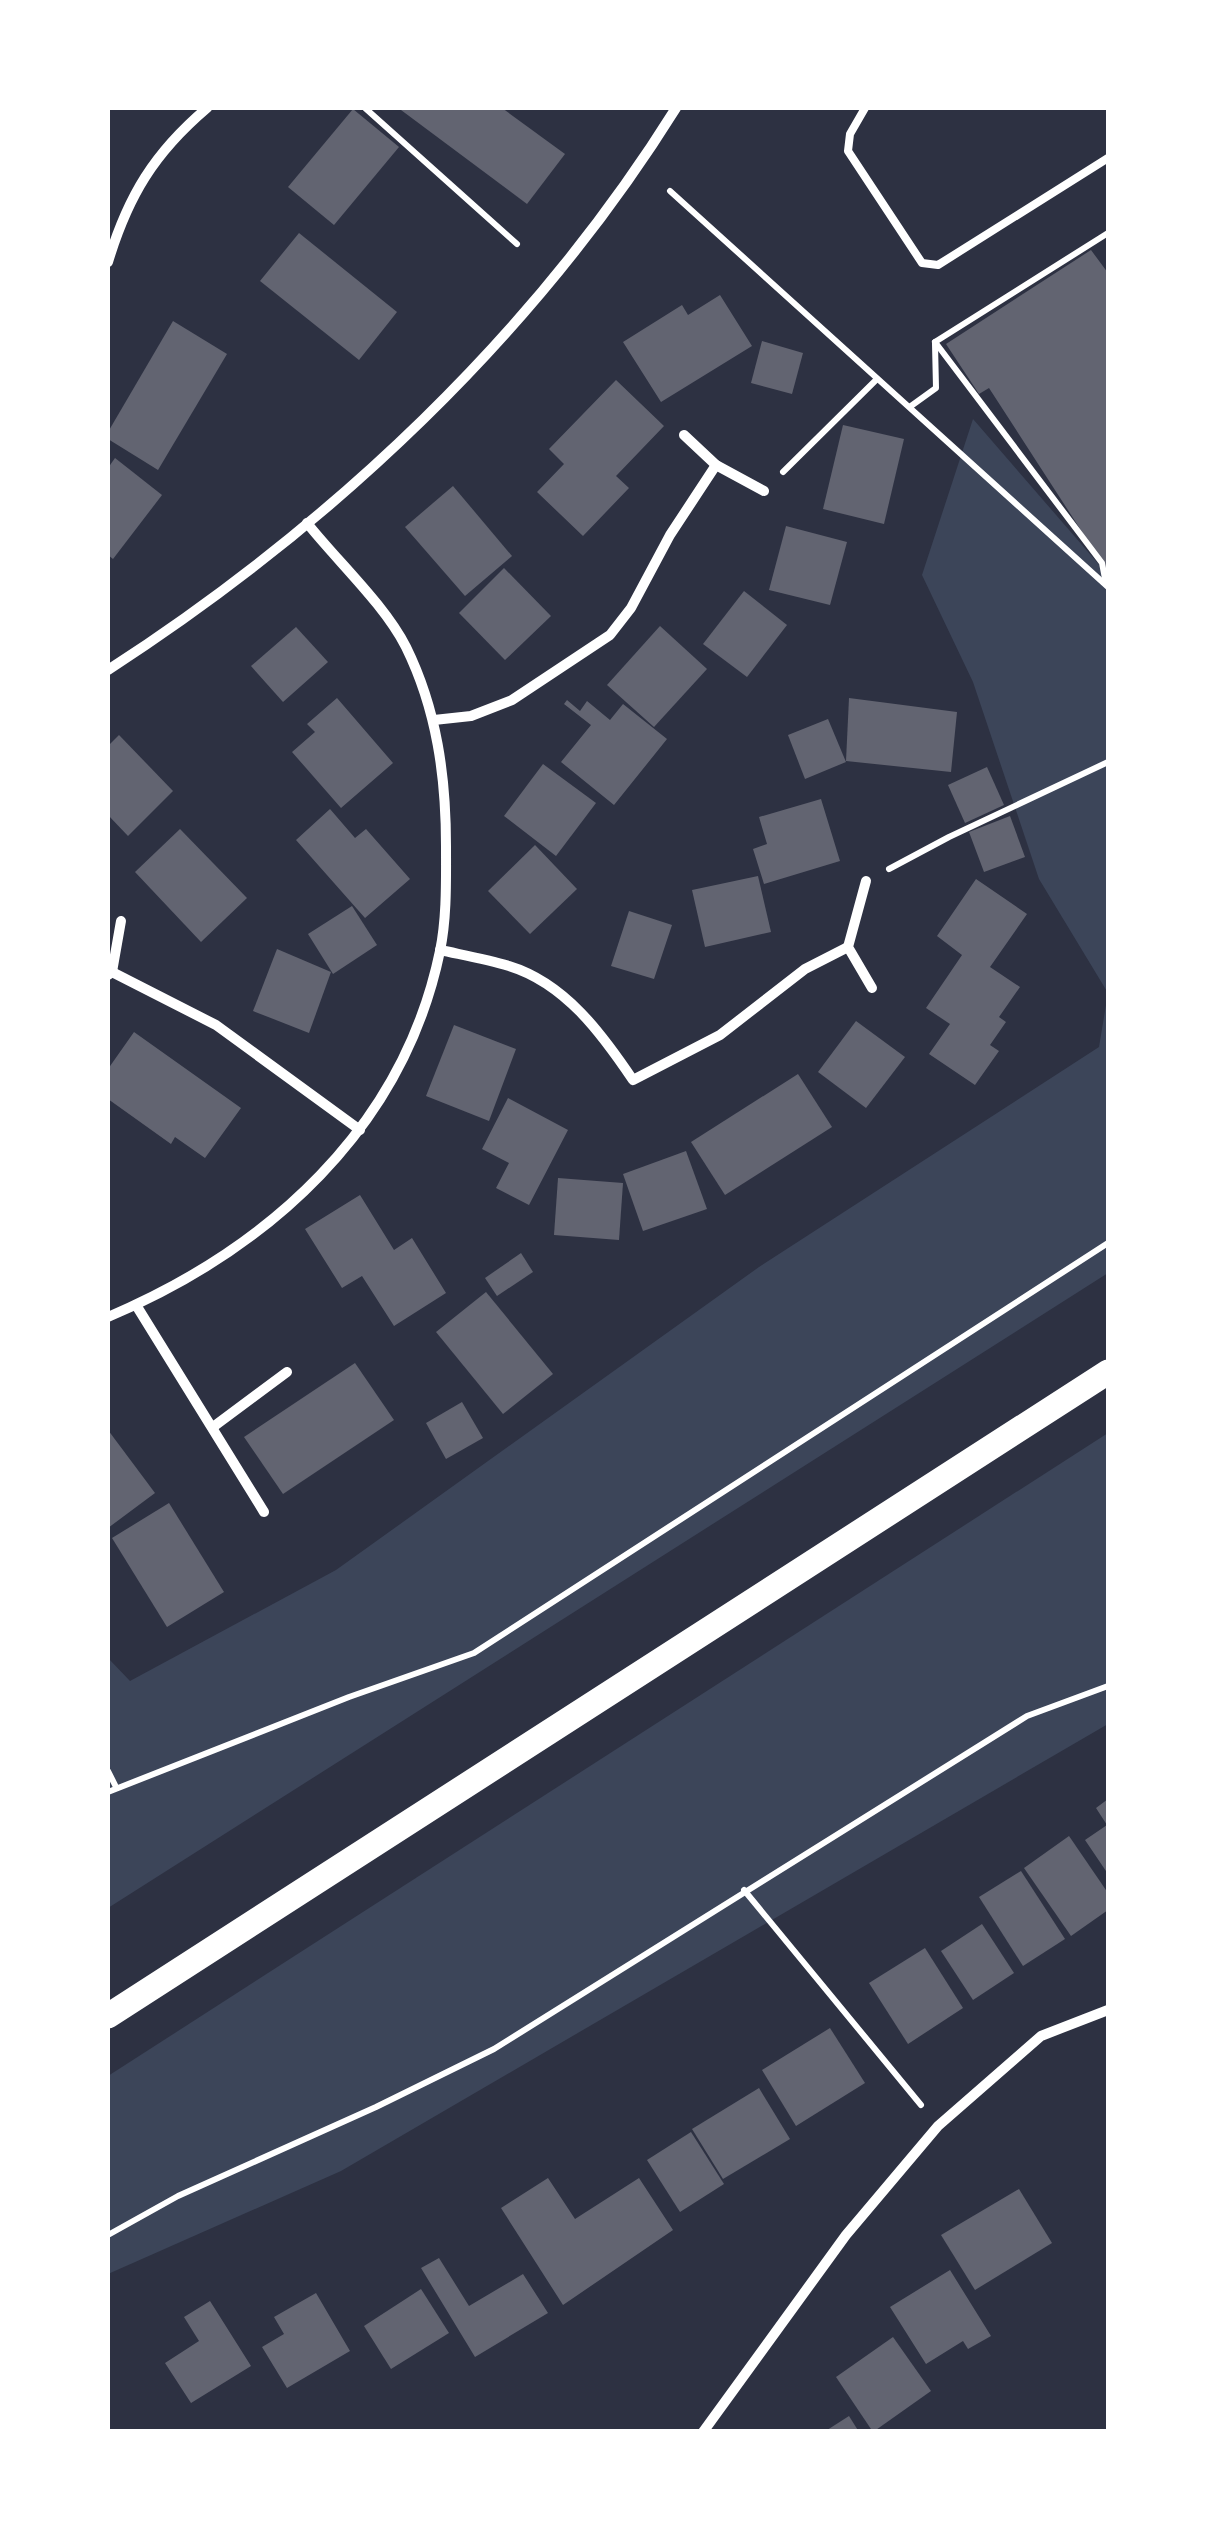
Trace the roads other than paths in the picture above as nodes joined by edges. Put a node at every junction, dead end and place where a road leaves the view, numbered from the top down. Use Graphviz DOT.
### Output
graph roads {
  1 [pos="207,108"];
  2 [pos="676,108"];
  3 [pos="865,108"];
  4 [pos="1108,158"];
  5 [pos="108,262"];
  6 [pos="684,435"];
  7 [pos="716,464"];
  8 [pos="764,490"];
  9 [pos="307,524"];
  10 [pos="108,670"];
  11 [pos="434,720"];
  12 [pos="866,882"];
  13 [pos="121,921"];
  14 [pos="848,947"];
  15 [pos="440,950"];
  16 [pos="110,974"];
  17 [pos="872,988"];
  18 [pos="360,1130"];
  19 [pos="136,1305"];
  20 [pos="108,1318"];
  21 [pos="287,1372"];
  22 [pos="1108,1372"];
  23 [pos="213,1427"];
  24 [pos="264,1512"];
  25 [pos="1108,2010"];
  26 [pos="108,2016"];
  27 [pos="703,2432"];
  1 -- 5 [label="street"];
  2 -- 9 [label="street"];
  3 -- 4 [label="lane"];
  6 -- 7 [label="street"];
  7 -- 8 [label="street"];
  7 -- 11 [label="street"];
  9 -- 10 [label="street"];
  9 -- 11 [label="street"];
  11 -- 15 [label="street"];
  12 -- 14 [label="street"];
  13 -- 16 [label="street"];
  14 -- 15 [label="street"];
  14 -- 17 [label="street"];
  15 -- 18 [label="street"];
  16 -- 18 [label="street"];
  18 -- 19 [label="street"];
  19 -- 20 [label="street"];
  19 -- 23 [label="street"];
  21 -- 23 [label="street"];
  22 -- 26 [label="main road"];
  23 -- 24 [label="street"];
  25 -- 27 [label="street"];
}
